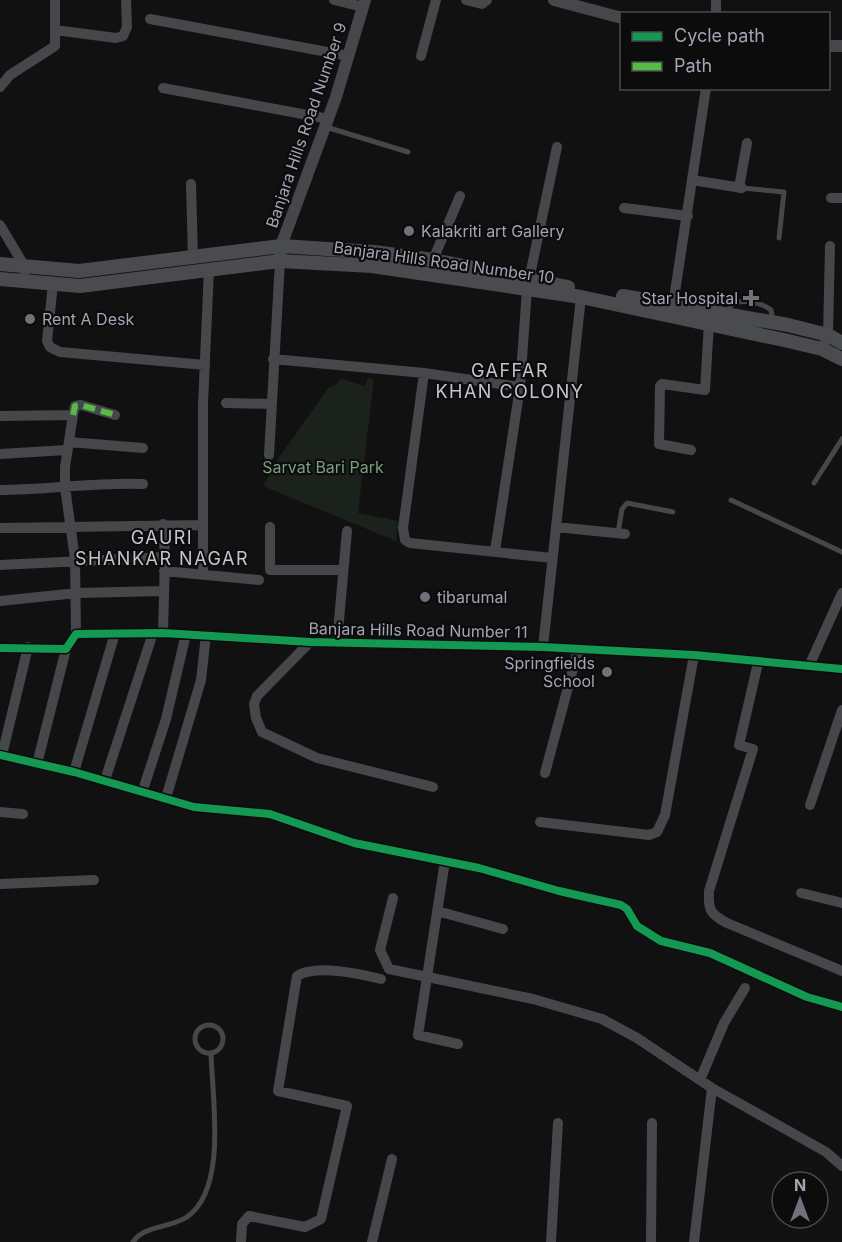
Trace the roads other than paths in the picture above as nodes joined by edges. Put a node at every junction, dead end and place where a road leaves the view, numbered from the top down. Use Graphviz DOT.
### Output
graph roads {
  1 [pos="55,0"];
  2 [pos="126,0"];
  3 [pos="334,0"];
  4 [pos="436,0"];
  5 [pos="466,0"];
  6 [pos="487,0"];
  7 [pos="554,0"];
  8 [pos="364,3"];
  9 [pos="620,18"];
  10 [pos="150,19"];
  11 [pos="55,30"];
  12 [pos="349,56"];
  13 [pos="421,56"];
  14 [pos="0,87"];
  15 [pos="163,88"];
  16 [pos="706,90"];
  17 [pos="327,123"];
  18 [pos="747,143"];
  19 [pos="557,147"];
  20 [pos="408,152"];
  21 [pos="692,180"];
  22 [pos="191,184"];
  23 [pos="740,188"];
  24 [pos="460,196"];
  25 [pos="624,208"];
  26 [pos="688,216"];
  27 [pos="0,225"];
  28 [pos="779,238"];
  29 [pos="281,246"];
  30 [pos="830,246"];
  31 [pos="193,259"];
  32 [pos="433,260"];
  33 [pos="280,261"];
  34 [pos="0,264"];
  35 [pos="25,267"];
  36 [pos="209,269"];
  37 [pos="0,279"];
  38 [pos="24,283"];
  39 [pos="53,284"];
  40 [pos="528,284"];
  41 [pos="581,297"];
  42 [pos="674,305"];
  43 [pos="709,323"];
  44 [pos="828,335"];
  45 [pos="842,343"];
  46 [pos="822,349"];
  47 [pos="273,359"];
  48 [pos="842,359"];
  49 [pos="205,365"];
  50 [pos="424,373"];
  51 [pos="520,387"];
  52 [pos="226,403"];
  53 [pos="272,404"];
  54 [pos="73,415"];
  55 [pos="116,415"];
  56 [pos="0,416"];
  57 [pos="842,439"];
  58 [pos="68,446"];
  59 [pos="143,448"];
  60 [pos="691,450"];
  61 [pos="0,454"];
  62 [pos="269,455"];
  63 [pos="814,483"];
  64 [pos="143,484"];
  65 [pos="65,487"];
  66 [pos="0,490"];
  67 [pos="731,501"];
  68 [pos="673,512"];
  69 [pos="163,524"];
  70 [pos="201,525"];
  71 [pos="71,526"];
  72 [pos="270,527"];
  73 [pos="556,527"];
  74 [pos="0,528"];
  75 [pos="346,531"];
  76 [pos="622,534"];
  77 [pos="495,551"];
  78 [pos="842,552"];
  79 [pos="165,557"];
  80 [pos="552,558"];
  81 [pos="75,559"];
  82 [pos="0,565"];
  83 [pos="342,570"];
  84 [pos="164,572"];
  85 [pos="203,573"];
  86 [pos="259,580"];
  87 [pos="163,591"];
  88 [pos="77,593"];
  89 [pos="842,593"];
  90 [pos="0,601"];
  91 [pos="115,633"];
  92 [pos="158,633"];
  93 [pos="76,634"];
  94 [pos="186,634"];
  95 [pos="206,635"];
  96 [pos="310,642"];
  97 [pos="337,642"];
  98 [pos="28,647"];
  99 [pos="543,647"];
  100 [pos="0,648"];
  101 [pos="66,649"];
  102 [pos="578,650"];
  103 [pos="694,655"];
  104 [pos="758,663"];
  105 [pos="809,666"];
  106 [pos="842,669"];
  107 [pos="842,710"];
  108 [pos="1,755"];
  109 [pos="37,764"];
  110 [pos="74,772"];
  111 [pos="545,773"];
  112 [pos="105,780"];
  113 [pos="433,787"];
  114 [pos="143,790"];
  115 [pos="166,798"];
  116 [pos="810,804"];
  117 [pos="0,812"];
  118 [pos="23,814"];
  119 [pos="540,822"];
  120 [pos="445,861"];
  121 [pos="94,880"];
  122 [pos="0,884"];
  123 [pos="801,893"];
  124 [pos="393,898"];
  125 [pos="842,903"];
  126 [pos="437,911"];
  127 [pos="503,929"];
  128 [pos="842,971"];
  129 [pos="425,977"];
  130 [pos="381,979"];
  131 [pos="745,988"];
  132 [pos="842,1007"];
  133 [pos="458,1044"];
  134 [pos="211,1053"];
  135 [pos="700,1080"];
  136 [pos="712,1088"];
  137 [pos="558,1123"];
  138 [pos="652,1123"];
  139 [pos="392,1159"];
  140 [pos="842,1166"];
  141 [pos="133,1242"];
  142 [pos="241,1242"];
  143 [pos="372,1242"];
  144 [pos="551,1242"];
  145 [pos="651,1242"];
  146 [pos="694,1242"];
  1 -- 11 [label="street"];
  2 -- 11 [label="street"];
  3 -- 8 [label="street"];
  4 -- 13 [label="street"];
  5 -- 6 [label="street"];
  7 -- 9 [label="street"];
  8 -- 12 [label="street, Banjara Hills Road Number 9"];
  10 -- 12 [label="street"];
  11 -- 14 [label="street"];
  12 -- 17 [label="street, Banjara Hills Road Number 9"];
  15 -- 17 [label="street"];
  16 -- 21 [label="street"];
  17 -- 20 [label="lane"];
  17 -- 29 [label="street, Banjara Hills Road Number 9"];
  18 -- 23 [label="street"];
  19 -- 40 [label="street"];
  21 -- 23 [label="street"];
  21 -- 26 [label="street"];
  22 -- 31 [label="street"];
  23 -- 28 [label="lane"];
  24 -- 32 [label="street"];
  25 -- 26 [label="street"];
  26 -- 42 [label="street"];
  27 -- 35 [label="street"];
  29 -- 31 [label="main road, Banjara Hills Road Number 10"];
  29 -- 32 [label="main road, Banjara Hills Road Number 10"];
  29 -- 33 [label="street, Banjara Hills Road Number 9"];
  30 -- 44 [label="street"];
  31 -- 35 [label="main road, Banjara Hills Road Number 10"];
  32 -- 40 [label="main road, Banjara Hills Road Number 10"];
  33 -- 36 [label="main road, Banjara Hills Road Number 10"];
  33 -- 40 [label="main road, Banjara Hills Road Number 10"];
  33 -- 47 [label="street"];
  34 -- 35 [label="main road, Banjara Hills Road Number 10"];
  35 -- 38 [label="street"];
  36 -- 39 [label="main road, Banjara Hills Road Number 10"];
  36 -- 49 [label="street"];
  37 -- 38 [label="main road, Banjara Hills Road Number 10"];
  38 -- 39 [label="main road, Banjara Hills Road Number 10"];
  39 -- 49 [label="street"];
  40 -- 41 [label="main road, Banjara Hills Road Number 10"];
  40 -- 42 [label="main road, Banjara Hills Road Number 10"];
  40 -- 51 [label="street"];
  41 -- 43 [label="main road, Banjara Hills Road Number 10"];
  41 -- 73 [label="street"];
  42 -- 44 [label="main road, Banjara Hills Road Number 10"];
  43 -- 46 [label="main road, Banjara Hills Road Number 10"];
  43 -- 60 [label="street"];
  44 -- 45 [label="main road, Banjara Hills Road Number 10"];
  44 -- 46 [label="street"];
  46 -- 48 [label="main road, Banjara Hills Road Number 10"];
  47 -- 50 [label="street"];
  47 -- 53 [label="street"];
  49 -- 70 [label="street"];
  50 -- 51 [label="street"];
  50 -- 77 [label="street"];
  51 -- 77 [label="street"];
  52 -- 53 [label="street"];
  53 -- 62 [label="street"];
  54 -- 55 [label="street"];
  54 -- 56 [label="street"];
  54 -- 58 [label="street"];
  57 -- 63 [label="lane"];
  58 -- 59 [label="street"];
  58 -- 61 [label="street"];
  58 -- 65 [label="street"];
  64 -- 65 [label="street"];
  65 -- 66 [label="street"];
  65 -- 71 [label="street"];
  67 -- 78 [label="lane"];
  68 -- 76 [label="lane"];
  69 -- 70 [label="street"];
  69 -- 71 [label="street"];
  69 -- 79 [label="street"];
  70 -- 85 [label="street"];
  71 -- 74 [label="street"];
  71 -- 81 [label="street"];
  72 -- 83 [label="street"];
  73 -- 76 [label="street"];
  73 -- 80 [label="street"];
  75 -- 83 [label="street"];
  77 -- 80 [label="street"];
  79 -- 81 [label="street"];
  79 -- 84 [label="street"];
  80 -- 99 [label="street"];
  81 -- 82 [label="street"];
  81 -- 88 [label="street"];
  83 -- 97 [label="street"];
  84 -- 85 [label="street"];
  84 -- 87 [label="street"];
  85 -- 86 [label="street"];
  87 -- 88 [label="street"];
  87 -- 92 [label="street"];
  88 -- 90 [label="street"];
  88 -- 93 [label="street"];
  89 -- 105 [label="street"];
  91 -- 92 [label="street, Banjara Hills Road Number 11"];
  91 -- 93 [label="street, Banjara Hills Road Number 11"];
  91 -- 110 [label="street"];
  92 -- 94 [label="street, Banjara Hills Road Number 11"];
  92 -- 112 [label="street"];
  93 -- 101 [label="street"];
  94 -- 95 [label="street, Banjara Hills Road Number 11"];
  94 -- 114 [label="street"];
  95 -- 96 [label="street, Banjara Hills Road Number 11"];
  95 -- 115 [label="street"];
  96 -- 97 [label="street, Banjara Hills Road Number 11"];
  96 -- 113 [label="street"];
  97 -- 99 [label="street, Banjara Hills Road Number 11"];
  98 -- 100 [label="street"];
  98 -- 101 [label="street"];
  98 -- 108 [label="street"];
  99 -- 102 [label="street, Banjara Hills Road Number 11"];
  101 -- 109 [label="street"];
  102 -- 103 [label="street, Banjara Hills Road Number 11"];
  102 -- 111 [label="street"];
  103 -- 104 [label="street, Banjara Hills Road Number 11"];
  103 -- 119 [label="street"];
  104 -- 105 [label="street, Banjara Hills Road Number 11"];
  104 -- 128 [label="street"];
  105 -- 106 [label="street, Banjara Hills Road Number 11"];
  107 -- 116 [label="street"];
  108 -- 109 [label="street"];
  109 -- 110 [label="street"];
  110 -- 112 [label="street"];
  112 -- 114 [label="street"];
  114 -- 115 [label="street"];
  115 -- 120 [label="street"];
  117 -- 118 [label="street"];
  120 -- 126 [label="street"];
  120 -- 132 [label="street"];
  121 -- 122 [label="street"];
  123 -- 125 [label="street"];
  124 -- 129 [label="street"];
  126 -- 127 [label="street"];
  126 -- 129 [label="street"];
  129 -- 133 [label="street"];
  129 -- 135 [label="street"];
  130 -- 142 [label="street"];
  131 -- 135 [label="street"];
  134 -- 134 [label="lane"];
  134 -- 141 [label="lane"];
  135 -- 136 [label="street"];
  136 -- 140 [label="street"];
  136 -- 146 [label="street"];
  137 -- 144 [label="street"];
  138 -- 145 [label="street"];
  139 -- 143 [label="street"];
}
